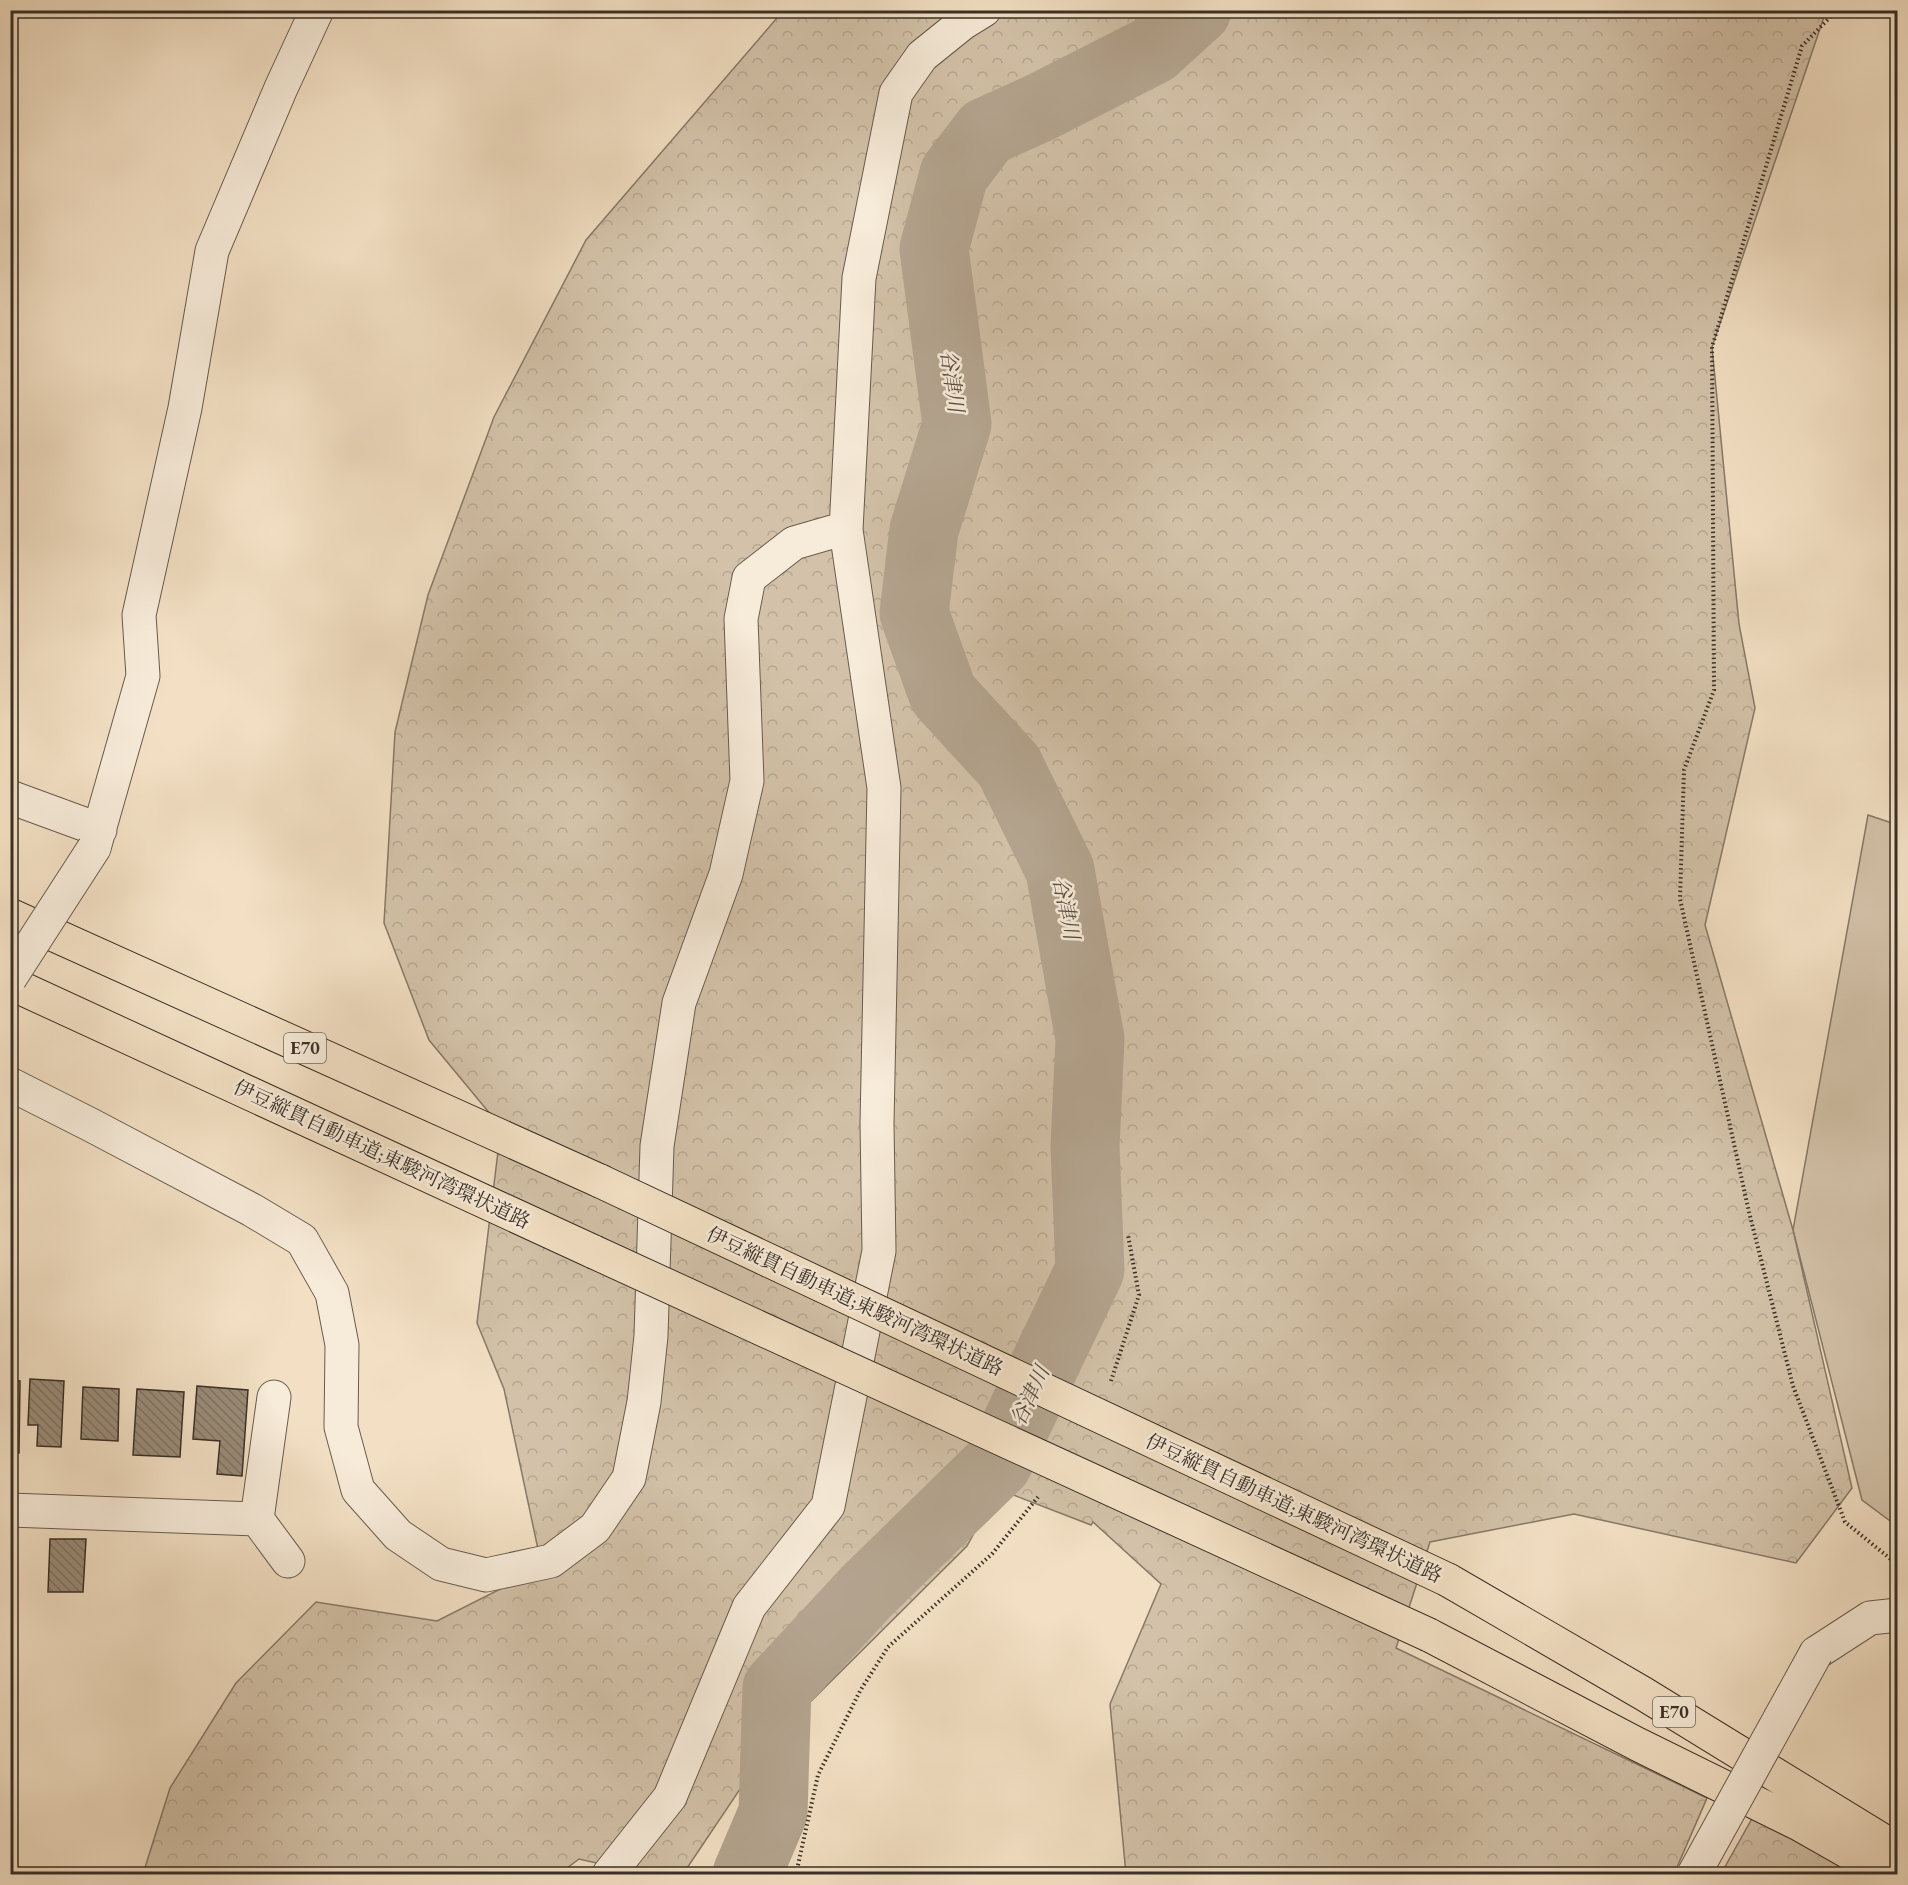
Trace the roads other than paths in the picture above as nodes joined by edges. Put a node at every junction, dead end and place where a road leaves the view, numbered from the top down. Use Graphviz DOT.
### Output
graph roads {
  1 [pos="317,10"];
  2 [pos="984,10"];
  3 [pos="846,530"];
  4 [pos="10,797"];
  5 [pos="97,839"];
  6 [pos="10,915"];
  7 [pos="10,978"];
  8 [pos="10,983"];
  9 [pos="10,1084"];
  10 [pos="274,1397"];
  11 [pos="10,1510"];
  12 [pos="257,1520"];
  13 [pos="288,1561"];
  14 [pos="1898,1616"];
  15 [pos="1738,1794"];
  16 [pos="1898,1850"];
  17 [pos="609,1875"];
  18 [pos="1694,1875"];
  19 [pos="1887,1875"];
  1 -- 5 [label="street"];
  2 -- 3 [label="street"];
  3 -- 9 [label="street"];
  3 -- 17 [label="street"];
  4 -- 5 [label="street"];
  5 -- 7 [label="street, bridge"];
  6 -- 16 [label="highway, 伊豆縦貫自動車道;東駿河湾環状道路 / E70, bridge"];
  8 -- 15 [label="highway, 伊豆縦貫自動車道;東駿河湾環状道路 / E70, bridge"];
  10 -- 12 [label="street"];
  11 -- 12 [label="street"];
  12 -- 13 [label="street"];
  14 -- 15 [label="street, bridge"];
  15 -- 18 [label="street, bridge"];
  15 -- 19 [label="highway, 伊豆縦貫自動車道;東駿河湾環状道路 / E70"];
}
